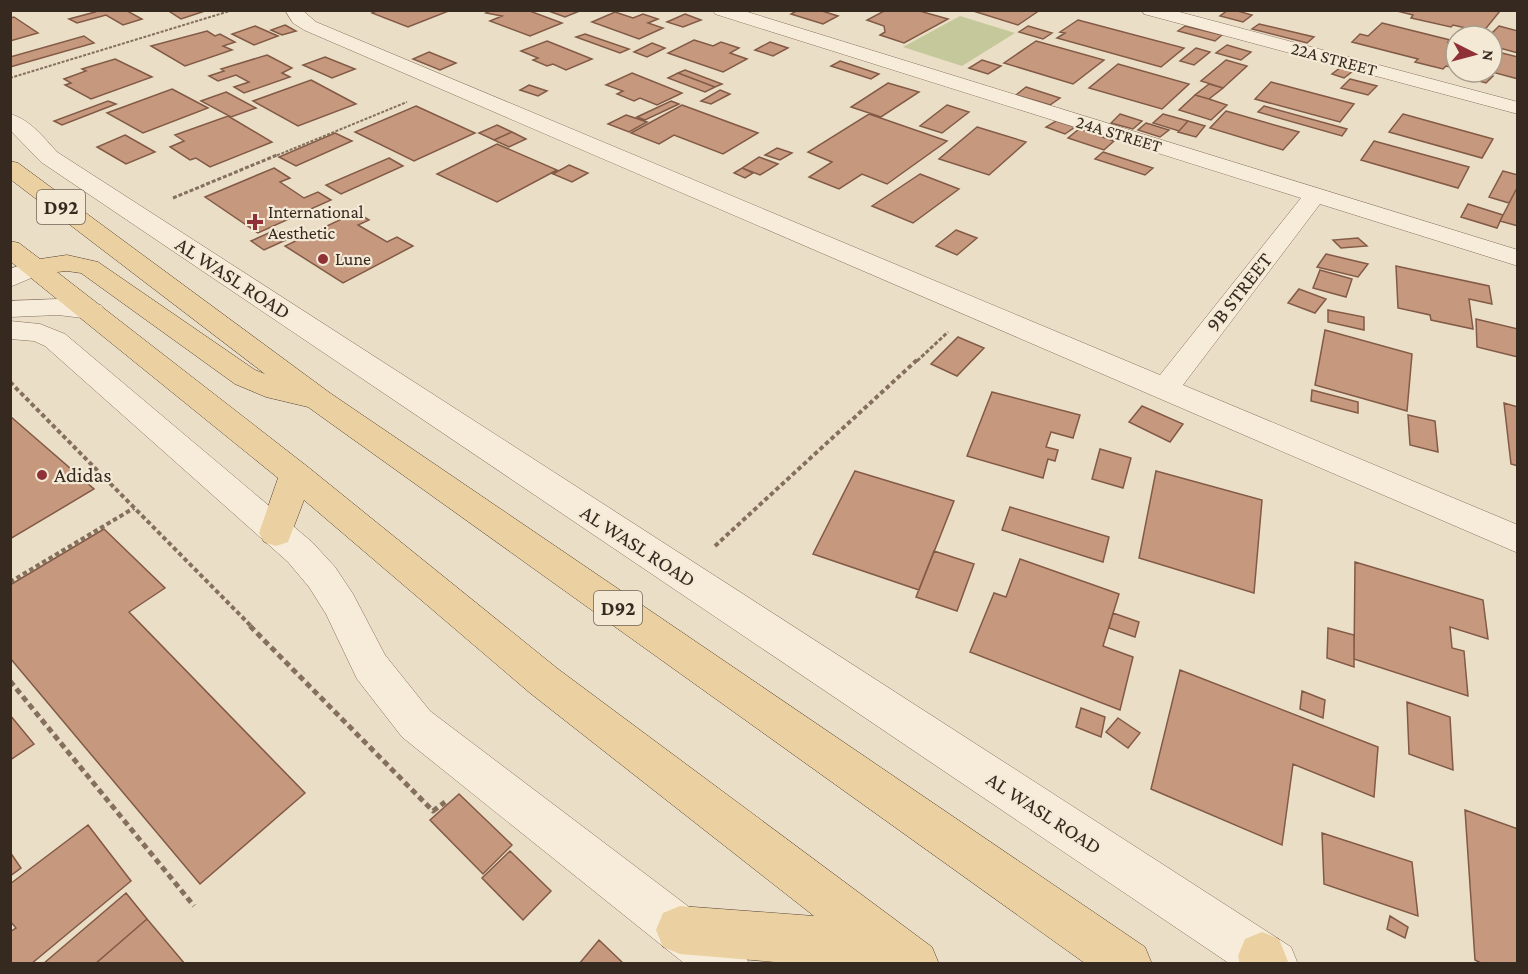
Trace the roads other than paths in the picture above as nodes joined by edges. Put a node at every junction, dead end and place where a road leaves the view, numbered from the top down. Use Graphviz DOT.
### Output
graph roads {
  1 [pos="722,10"];
  2 [pos="1149,10"];
  3 [pos="293,11"];
  4 [pos="1518,108"];
  5 [pos="10,120"];
  6 [pos="10,168"];
  7 [pos="1315,195"];
  8 [pos="10,248"];
  9 [pos="1518,258"];
  10 [pos="22,273"];
  11 [pos="10,309"];
  12 [pos="91,311"];
  13 [pos="10,330"];
  14 [pos="1164,390"];
  15 [pos="319,400"];
  16 [pos="296,475"];
  17 [pos="276,533"];
  18 [pos="1518,540"];
  19 [pos="680,930"];
  20 [pos="900,952"];
  21 [pos="1267,961"];
  22 [pos="725,963"];
  23 [pos="1128,963"];
  1 -- 7 [label="street, 24A STREET"];
  2 -- 4 [label="street, 22A STREET"];
  3 -- 14 [label="street"];
  5 -- 21 [label="street, AL WASL ROAD"];
  6 -- 15 [label="main road, AL WASL ROAD / D92"];
  7 -- 9 [label="street, 24A STREET"];
  7 -- 14 [label="street, 9B STREET"];
  8 -- 10 [label="main road"];
  10 -- 12 [label="main road"];
  10 -- 15 [label="main road"];
  11 -- 12 [label="street"];
  12 -- 16 [label="main road"];
  13 -- 17 [label="street"];
  14 -- 18 [label="street"];
  15 -- 23 [label="main road, AL WASL ROAD / D92"];
  16 -- 17 [label="main road"];
  16 -- 20 [label="main road"];
  17 -- 19 [label="street"];
  19 -- 20 [label="main road"];
  19 -- 22 [label="street"];
}
